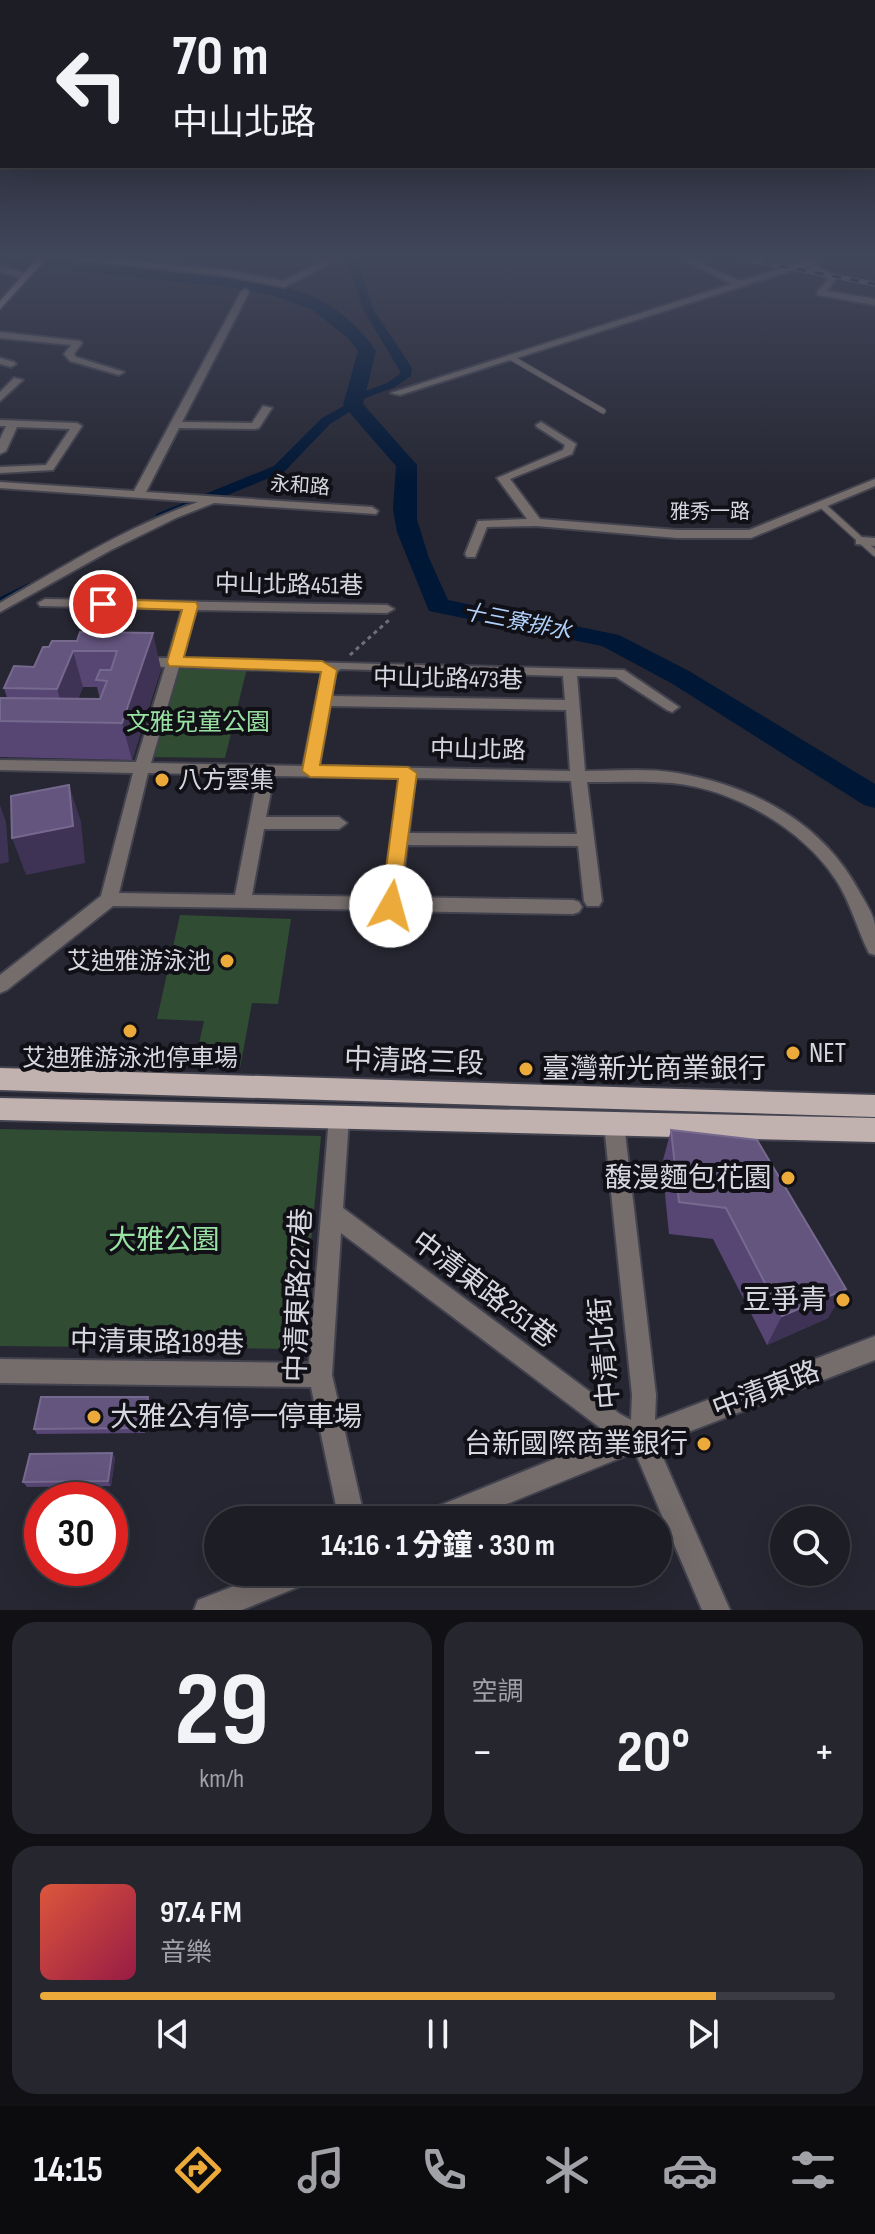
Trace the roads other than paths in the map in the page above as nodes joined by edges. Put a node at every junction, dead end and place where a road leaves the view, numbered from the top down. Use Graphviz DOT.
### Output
graph roads {
  1 [pos="223,334"];
  2 [pos="582,334"];
  3 [pos="0,335"];
  4 [pos="510,357"];
  5 [pos="119,372"];
  6 [pos="18,380"];
  7 [pos="396,393"];
  8 [pos="0,398"];
  9 [pos="267,408"];
  10 [pos="603,411"];
  11 [pos="6,423"];
  12 [pos="175,425"];
  13 [pos="541,425"];
  14 [pos="0,451"];
  15 [pos="0,470"];
  16 [pos="875,482"];
  17 [pos="0,485"];
  18 [pos="138,495"];
  19 [pos="225,501"];
  20 [pos="823,506"];
  21 [pos="372,511"];
  22 [pos="536,522"];
  23 [pos="860,541"];
  24 [pos="875,542"];
  25 [pos="875,553"];
  26 [pos="471,554"];
  27 [pos="45,603"];
  28 [pos="190,606"];
  29 [pos="0,608"];
  30 [pos="387,609"];
  31 [pos="131,662"];
  32 [pos="175,662"];
  33 [pos="333,668"];
  34 [pos="570,672"];
  35 [pos="323,701"];
  36 [pos="572,705"];
  37 [pos="672,707"];
  38 [pos="0,765"];
  39 [pos="142,768"];
  40 [pos="267,770"];
  41 [pos="310,771"];
  42 [pos="408,773"];
  43 [pos="578,776"];
  44 [pos="257,823"];
  45 [pos="339,823"];
  46 [pos="400,839"];
  47 [pos="586,840"];
  48 [pos="109,899"];
  49 [pos="593,901"];
  50 [pos="242,902"];
  51 [pos="391,906"];
  52 [pos="573,907"];
  53 [pos="875,948"];
  54 [pos="0,985"];
  55 [pos="0,1079"];
  56 [pos="875,1106"];
  57 [pos="0,1109"];
  58 [pos="339,1117"];
  59 [pos="614,1124"];
  60 [pos="875,1130"];
  61 [pos="332,1213"];
  62 [pos="875,1348"];
  63 [pos="1,1374"];
  64 [pos="320,1375"];
  65 [pos="642,1438"];
  66 [pos="349,1506"];
  67 [pos="470,1506"];
  68 [pos="272,1586"];
  69 [pos="224,1607"];
  70 [pos="716,1610"];
  1 -- 12 [label="street"];
  2 -- 4 [label="street"];
  3 -- 5 [label="street"];
  4 -- 7 [label="street"];
  4 -- 10 [label="lane"];
  6 -- 8 [label="street"];
  9 -- 12 [label="street"];
  11 -- 14 [label="street"];
  11 -- 15 [label="street"];
  12 -- 18 [label="street"];
  13 -- 22 [label="street"];
  16 -- 20 [label="street, 雅秀一路"];
  17 -- 18 [label="street, 永和路"];
  18 -- 19 [label="street, 永和路"];
  19 -- 21 [label="street, 永和路"];
  19 -- 29 [label="street, 永和路"];
  20 -- 22 [label="street, 雅秀一路"];
  20 -- 23 [label="lane"];
  22 -- 26 [label="street, 雅秀一路"];
  23 -- 24 [label="street"];
  23 -- 25 [label="lane"];
  27 -- 28 [label="street, 中山北路451巷"];
  28 -- 30 [label="street, 中山北路451巷"];
  28 -- 32 [label="street, 中山北路451巷"];
  31 -- 32 [label="street, 中山北路473巷"];
  32 -- 33 [label="street, 中山北路473巷"];
  32 -- 39 [label="street, 中山北路451巷"];
  33 -- 34 [label="street, 中山北路473巷"];
  33 -- 35 [label="street"];
  34 -- 36 [label="street"];
  34 -- 37 [label="street, 中山北路473巷"];
  35 -- 36 [label="street, 中山北路473巷"];
  35 -- 41 [label="street"];
  36 -- 43 [label="street"];
  38 -- 39 [label="street, 中山北路"];
  39 -- 40 [label="street, 中山北路"];
  39 -- 48 [label="street, 中山北路451巷"];
  40 -- 41 [label="street, 中山北路"];
  40 -- 44 [label="street"];
  41 -- 42 [label="street, 中山北路"];
  42 -- 43 [label="street, 中山北路"];
  42 -- 46 [label="street"];
  43 -- 47 [label="street"];
  43 -- 53 [label="street, 中山北路"];
  44 -- 45 [label="street"];
  44 -- 50 [label="street"];
  46 -- 47 [label="street"];
  46 -- 51 [label="street"];
  47 -- 49 [label="street"];
  48 -- 50 [label="street"];
  48 -- 54 [label="street"];
  50 -- 51 [label="street"];
  51 -- 52 [label="street"];
  55 -- 56 [label="main road, 中清路三段"];
  57 -- 58 [label="main road"];
  58 -- 59 [label="main road"];
  58 -- 61 [label="street, 中清東路227巷"];
  59 -- 60 [label="main road"];
  59 -- 65 [label="street, 中清北街"];
  61 -- 64 [label="street, 中清東路227巷"];
  61 -- 65 [label="street, 中清東路251巷"];
  62 -- 65 [label="street, 中清東路"];
  63 -- 64 [label="street, 中清東路189巷"];
  64 -- 66 [label="street, 中清東路227巷"];
  65 -- 67 [label="street, 中清東路"];
  65 -- 70 [label="street, 中清北街"];
  68 -- 69 [label="street"];
}
